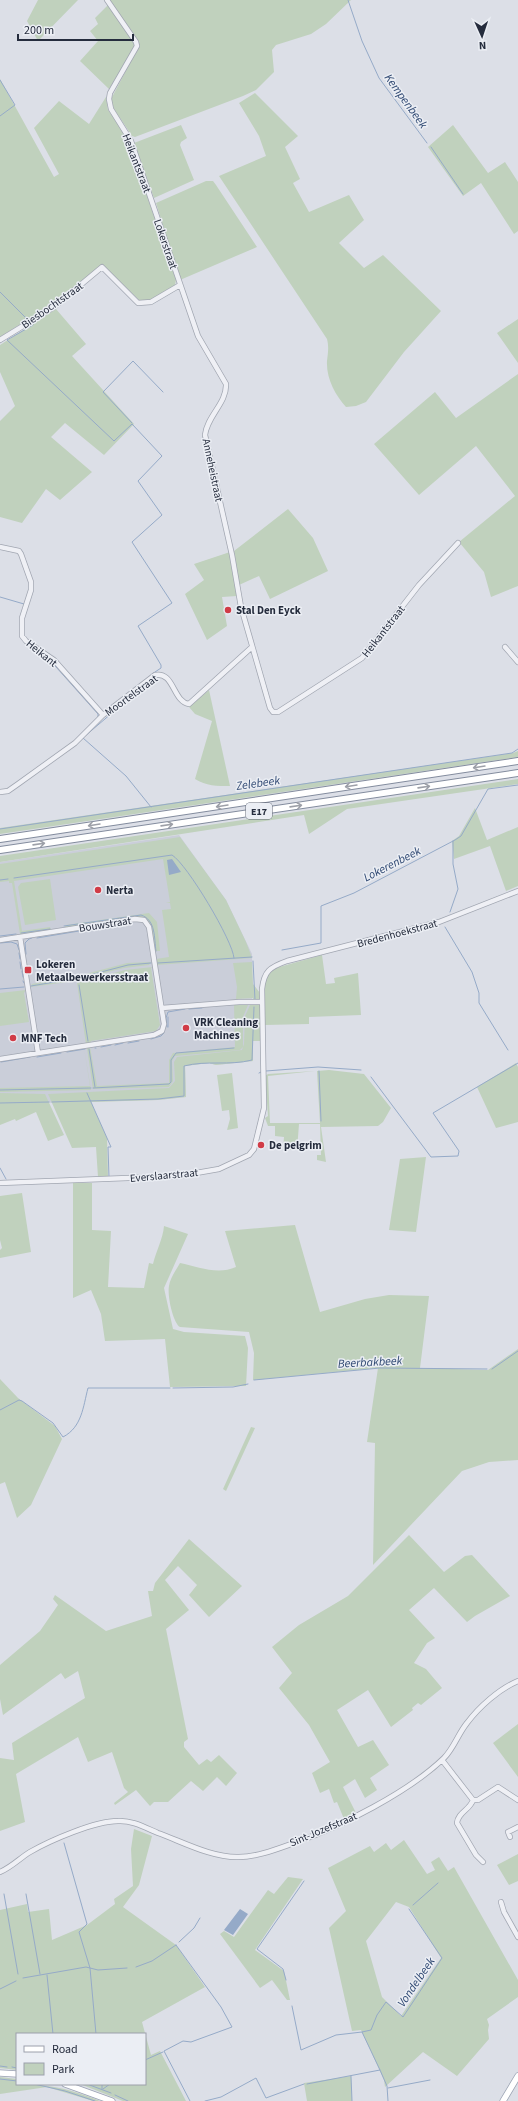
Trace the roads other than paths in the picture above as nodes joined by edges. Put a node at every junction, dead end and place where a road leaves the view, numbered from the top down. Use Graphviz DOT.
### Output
graph roads {
  1 [pos="106,0"];
  2 [pos="152,202"];
  3 [pos="180,285"];
  4 [pos="0,340"];
  5 [pos="458,543"];
  6 [pos="0,547"];
  7 [pos="505,646"];
  8 [pos="252,647"];
  9 [pos="518,662"];
  10 [pos="273,712"];
  11 [pos="103,715"];
  12 [pos="518,761"];
  13 [pos="518,773"];
  14 [pos="0,792"];
  15 [pos="0,839"];
  16 [pos="0,850"];
  17 [pos="518,891"];
  18 [pos="20,937"];
  19 [pos="0,940"];
  20 [pos="272,966"];
  21 [pos="262,1002"];
  22 [pos="162,1008"];
  23 [pos="38,1053"];
  24 [pos="0,1058"];
  25 [pos="0,1183"];
  26 [pos="518,1682"];
  27 [pos="442,1760"];
  28 [pos="473,1800"];
  29 [pos="518,1800"];
  30 [pos="518,1828"];
  31 [pos="510,1837"];
  32 [pos="483,1862"];
  33 [pos="0,1872"];
  34 [pos="501,1902"];
  35 [pos="518,1937"];
  36 [pos="0,2073"];
  37 [pos="16,2074"];
  38 [pos="518,2076"];
  39 [pos="67,2085"];
  40 [pos="112,2101"];
  41 [pos="503,2101"];
  1 -- 2 [label="street, Heikantstraat"];
  2 -- 3 [label="street, Lokerstraat"];
  3 -- 4 [label="street, Biesbochtstraat"];
  3 -- 8 [label="street, Anneheistraat"];
  5 -- 10 [label="street, Heikantstraat"];
  6 -- 11 [label="street, Heikant"];
  7 -- 9 [label="street"];
  8 -- 10 [label="street, Anneheistraat"];
  8 -- 11 [label="street, Moortelstraat"];
  11 -- 14 [label="street, Moortelstraat"];
  12 -- 15 [label="highway, E17, one-way"];
  16 -- 13 [label="highway, E17, one-way"];
  17 -- 20 [label="street, Bredenhoekstraat"];
  18 -- 19 [label="street, Bouwstraat"];
  18 -- 22 [label="street, Bouwstraat"];
  18 -- 23 [label="street"];
  20 -- 21 [label="street, Everslaarstraat"];
  21 -- 22 [label="street"];
  21 -- 25 [label="street, Everslaarstraat"];
  22 -- 23 [label="street"];
  23 -- 24 [label="street"];
  26 -- 27 [label="street, Sint-Jozefstraat"];
  27 -- 28 [label="street"];
  27 -- 33 [label="street, Sint-Jozefstraat"];
  28 -- 29 [label="street"];
  28 -- 32 [label="street"];
  30 -- 31 [label="street"];
  34 -- 35 [label="street"];
  36 -- 37 [label="main road"];
  38 -- 41 [label="main road"];
  39 -- 40 [label="main road"];
}
